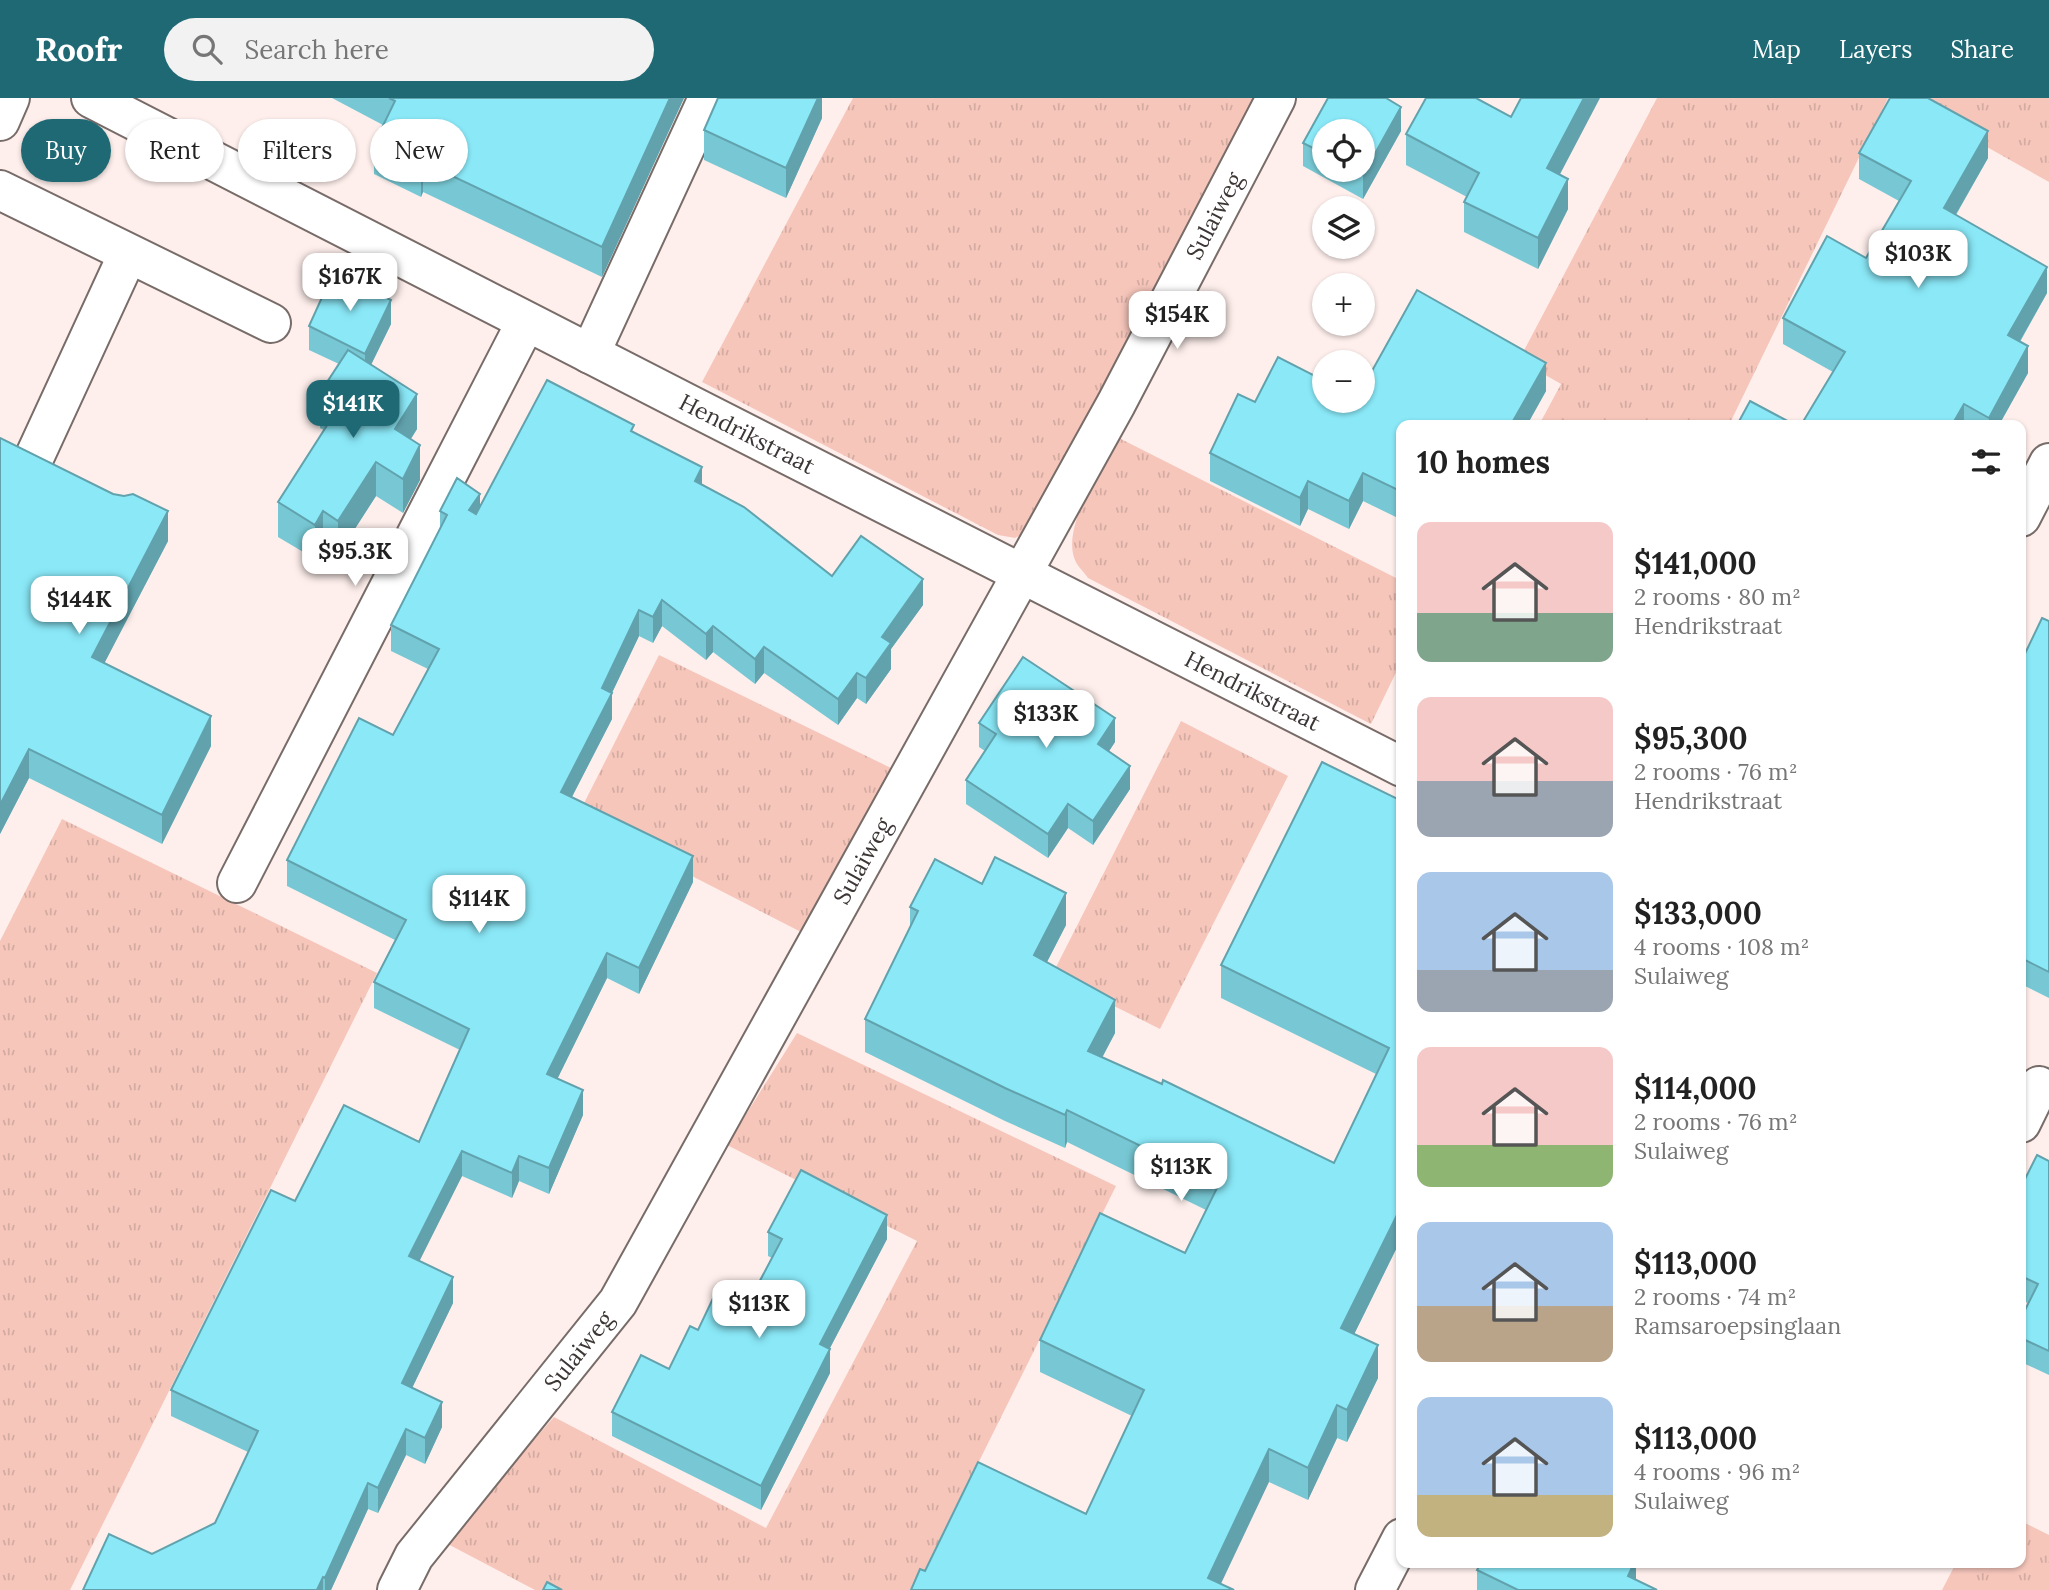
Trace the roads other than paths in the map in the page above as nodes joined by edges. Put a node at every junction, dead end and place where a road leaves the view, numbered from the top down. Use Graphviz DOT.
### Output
graph roads {
  1 [pos="10,98"];
  2 [pos="91,98"];
  3 [pos="708,98"];
  4 [pos="1276,98"];
  5 [pos="0,121"];
  6 [pos="0,190"];
  7 [pos="128,254"];
  8 [pos="526,321"];
  9 [pos="271,323"];
  10 [pos="590,354"];
  11 [pos="0,443"];
  12 [pos="33,460"];
  13 [pos="2049,463"];
  14 [pos="67,477"];
  15 [pos="2026,507"];
  16 [pos="1021,574"];
  17 [pos="1396,765"];
  18 [pos="237,883"];
  19 [pos="2037,1085"];
  20 [pos="2026,1111"];
  21 [pos="1396,1550"];
  22 [pos="397,1590"];
  23 [pos="1376,1590"];
  1 -- 5 [label="street"];
  2 -- 8 [label="street, Hendrikstraat"];
  3 -- 10 [label="street"];
  4 -- 16 [label="street, Sulaiweg"];
  6 -- 7 [label="street"];
  7 -- 9 [label="street"];
  7 -- 12 [label="street"];
  8 -- 10 [label="street, Hendrikstraat"];
  8 -- 18 [label="street"];
  10 -- 16 [label="street, Hendrikstraat"];
  11 -- 12 [label="street"];
  12 -- 14 [label="street"];
  13 -- 15 [label="street"];
  16 -- 17 [label="street, Hendrikstraat"];
  16 -- 22 [label="street, Sulaiweg"];
  19 -- 20 [label="street"];
  21 -- 23 [label="street"];
}
